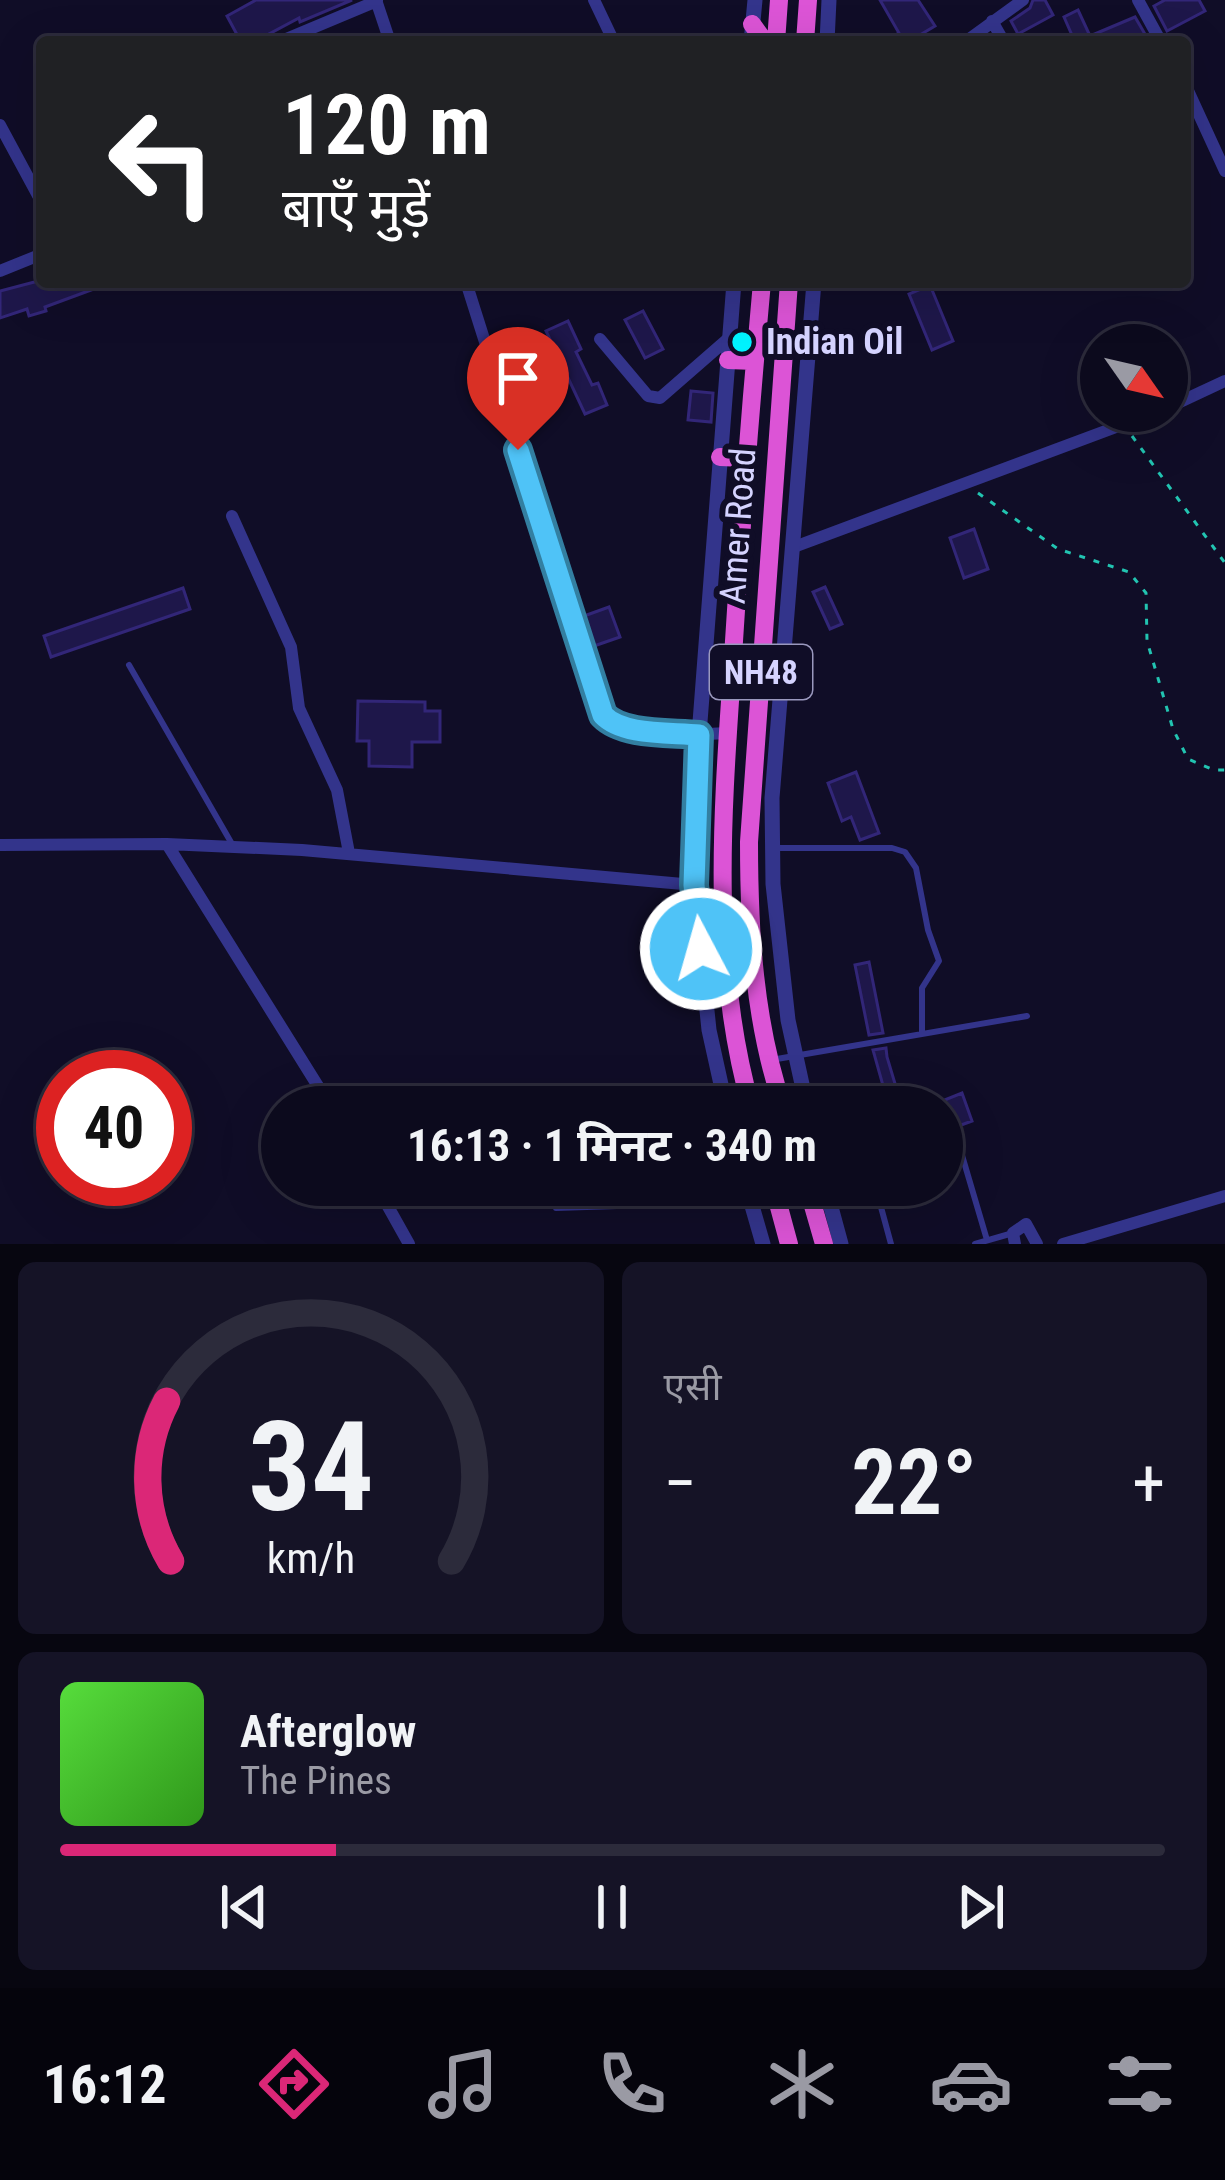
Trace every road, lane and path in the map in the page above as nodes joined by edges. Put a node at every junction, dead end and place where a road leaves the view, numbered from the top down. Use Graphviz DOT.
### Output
graph roads {
  1 [pos="594,0"];
  2 [pos="755,0"];
  3 [pos="779,0"];
  4 [pos="808,0"];
  5 [pos="830,0"];
  6 [pos="1023,0"];
  7 [pos="1138,0"];
  8 [pos="376,1"];
  9 [pos="992,21"];
  10 [pos="752,33"];
  11 [pos="293,36"];
  12 [pos="388,36"];
  13 [pos="611,36"];
  14 [pos="776,36"];
  15 [pos="806,36"];
  16 [pos="827,36"];
  17 [pos="973,36"];
  18 [pos="1001,36"];
  19 [pos="1158,36"];
  20 [pos="1191,97"];
  21 [pos="0,125"];
  22 [pos="1225,171"];
  23 [pos="36,192"];
  24 [pos="36,256"];
  25 [pos="0,271"];
  26 [pos="468,288"];
  27 [pos="734,288"];
  28 [pos="761,288"];
  29 [pos="788,288"];
  30 [pos="814,288"];
  31 [pos="730,337"];
  32 [pos="600,339"];
  33 [pos="728,360"];
  34 [pos="755,361"];
  35 [pos="1225,382"];
  36 [pos="1188,398"];
  37 [pos="1106,432"];
  38 [pos="1129,432"];
  39 [pos="720,458"];
  40 [pos="745,458"];
  41 [pos="967,485"];
  42 [pos="232,516"];
  43 [pos="794,547"];
  44 [pos="1225,563"];
  45 [pos="766,607"];
  46 [pos="788,608"];
  47 [pos="129,665"];
  48 [pos="728,734"];
  49 [pos="699,735"];
  50 [pos="1225,770"];
  51 [pos="167,844"];
  52 [pos="0,845"];
  53 [pos="234,848"];
  54 [pos="772,848"];
  55 [pos="349,854"];
  56 [pos="694,885"];
  57 [pos="1027,1016"];
  58 [pos="922,1034"];
  59 [pos="796,1056"];
  60 [pos="769,1060"];
  61 [pos="319,1086"];
  62 [pos="721,1086"];
  63 [pos="747,1086"];
  64 [pos="776,1086"];
  65 [pos="802,1086"];
  66 [pos="963,1161"];
  67 [pos="1225,1196"];
  68 [pos="388,1206"];
  69 [pos="617,1206"];
  70 [pos="752,1206"];
  71 [pos="778,1206"];
  72 [pos="813,1206"];
  73 [pos="831,1206"];
  74 [pos="881,1206"];
  75 [pos="556,1208"];
  76 [pos="1014,1238"];
  77 [pos="987,1240"];
  78 [pos="410,1244"];
  79 [pos="763,1244"];
  80 [pos="789,1244"];
  81 [pos="824,1244"];
  82 [pos="841,1244"];
  83 [pos="891,1244"];
  84 [pos="975,1244"];
  85 [pos="1037,1244"];
  86 [pos="1063,1244"];
  1 -- 13 [label="street"];
  2 -- 10 [label="street"];
  3 -- 14 [label="highway"];
  4 -- 15 [label="highway"];
  5 -- 16 [label="street"];
  6 -- 9 [label="street"];
  7 -- 19 [label="street"];
  8 -- 11 [label="street"];
  8 -- 12 [label="street"];
  9 -- 17 [label="street"];
  9 -- 18 [label="street"];
  20 -- 22 [label="street"];
  21 -- 23 [label="street"];
  24 -- 25 [label="street"];
  26 -- 49 [label="street"];
  27 -- 31 [label="street"];
  28 -- 34 [label="highway, NH48"];
  29 -- 45 [label="highway, Amer Road / NH48"];
  30 -- 43 [label="street"];
  31 -- 32 [label="street"];
  31 -- 33 [label="street"];
  33 -- 34 [label="highway"];
  33 -- 39 [label="street"];
  34 -- 40 [label="highway, NH48"];
  35 -- 36 [label="street"];
  37 -- 41 [label="street"];
  38 -- 44 [label="path"];
  39 -- 40 [label="highway"];
  39 -- 49 [label="street"];
  40 -- 48 [label="highway, NH48"];
  41 -- 43 [label="street"];
  41 -- 50 [label="path"];
  42 -- 55 [label="street"];
  43 -- 46 [label="street"];
  45 -- 46 [label="highway"];
  45 -- 60 [label="highway, Amer Road / NH48"];
  46 -- 54 [label="street"];
  47 -- 53 [label="lane"];
  48 -- 49 [label="street"];
  48 -- 63 [label="highway, NH48"];
  49 -- 56 [label="street"];
  51 -- 52 [label="street"];
  51 -- 53 [label="street"];
  51 -- 61 [label="street"];
  53 -- 55 [label="street"];
  54 -- 58 [label="lane"];
  54 -- 59 [label="street"];
  55 -- 56 [label="street"];
  56 -- 62 [label="street"];
  57 -- 58 [label="lane"];
  58 -- 59 [label="lane"];
  59 -- 60 [label="lane"];
  59 -- 65 [label="street"];
  60 -- 64 [label="highway, NH48"];
  66 -- 77 [label="lane"];
  67 -- 86 [label="street"];
  68 -- 78 [label="street"];
  69 -- 75 [label="lane"];
  70 -- 79 [label="street"];
  71 -- 80 [label="highway"];
  72 -- 81 [label="highway"];
  73 -- 82 [label="street"];
  74 -- 83 [label="lane"];
  76 -- 77 [label="lane"];
  76 -- 85 [label="street"];
  77 -- 84 [label="lane"];
}
